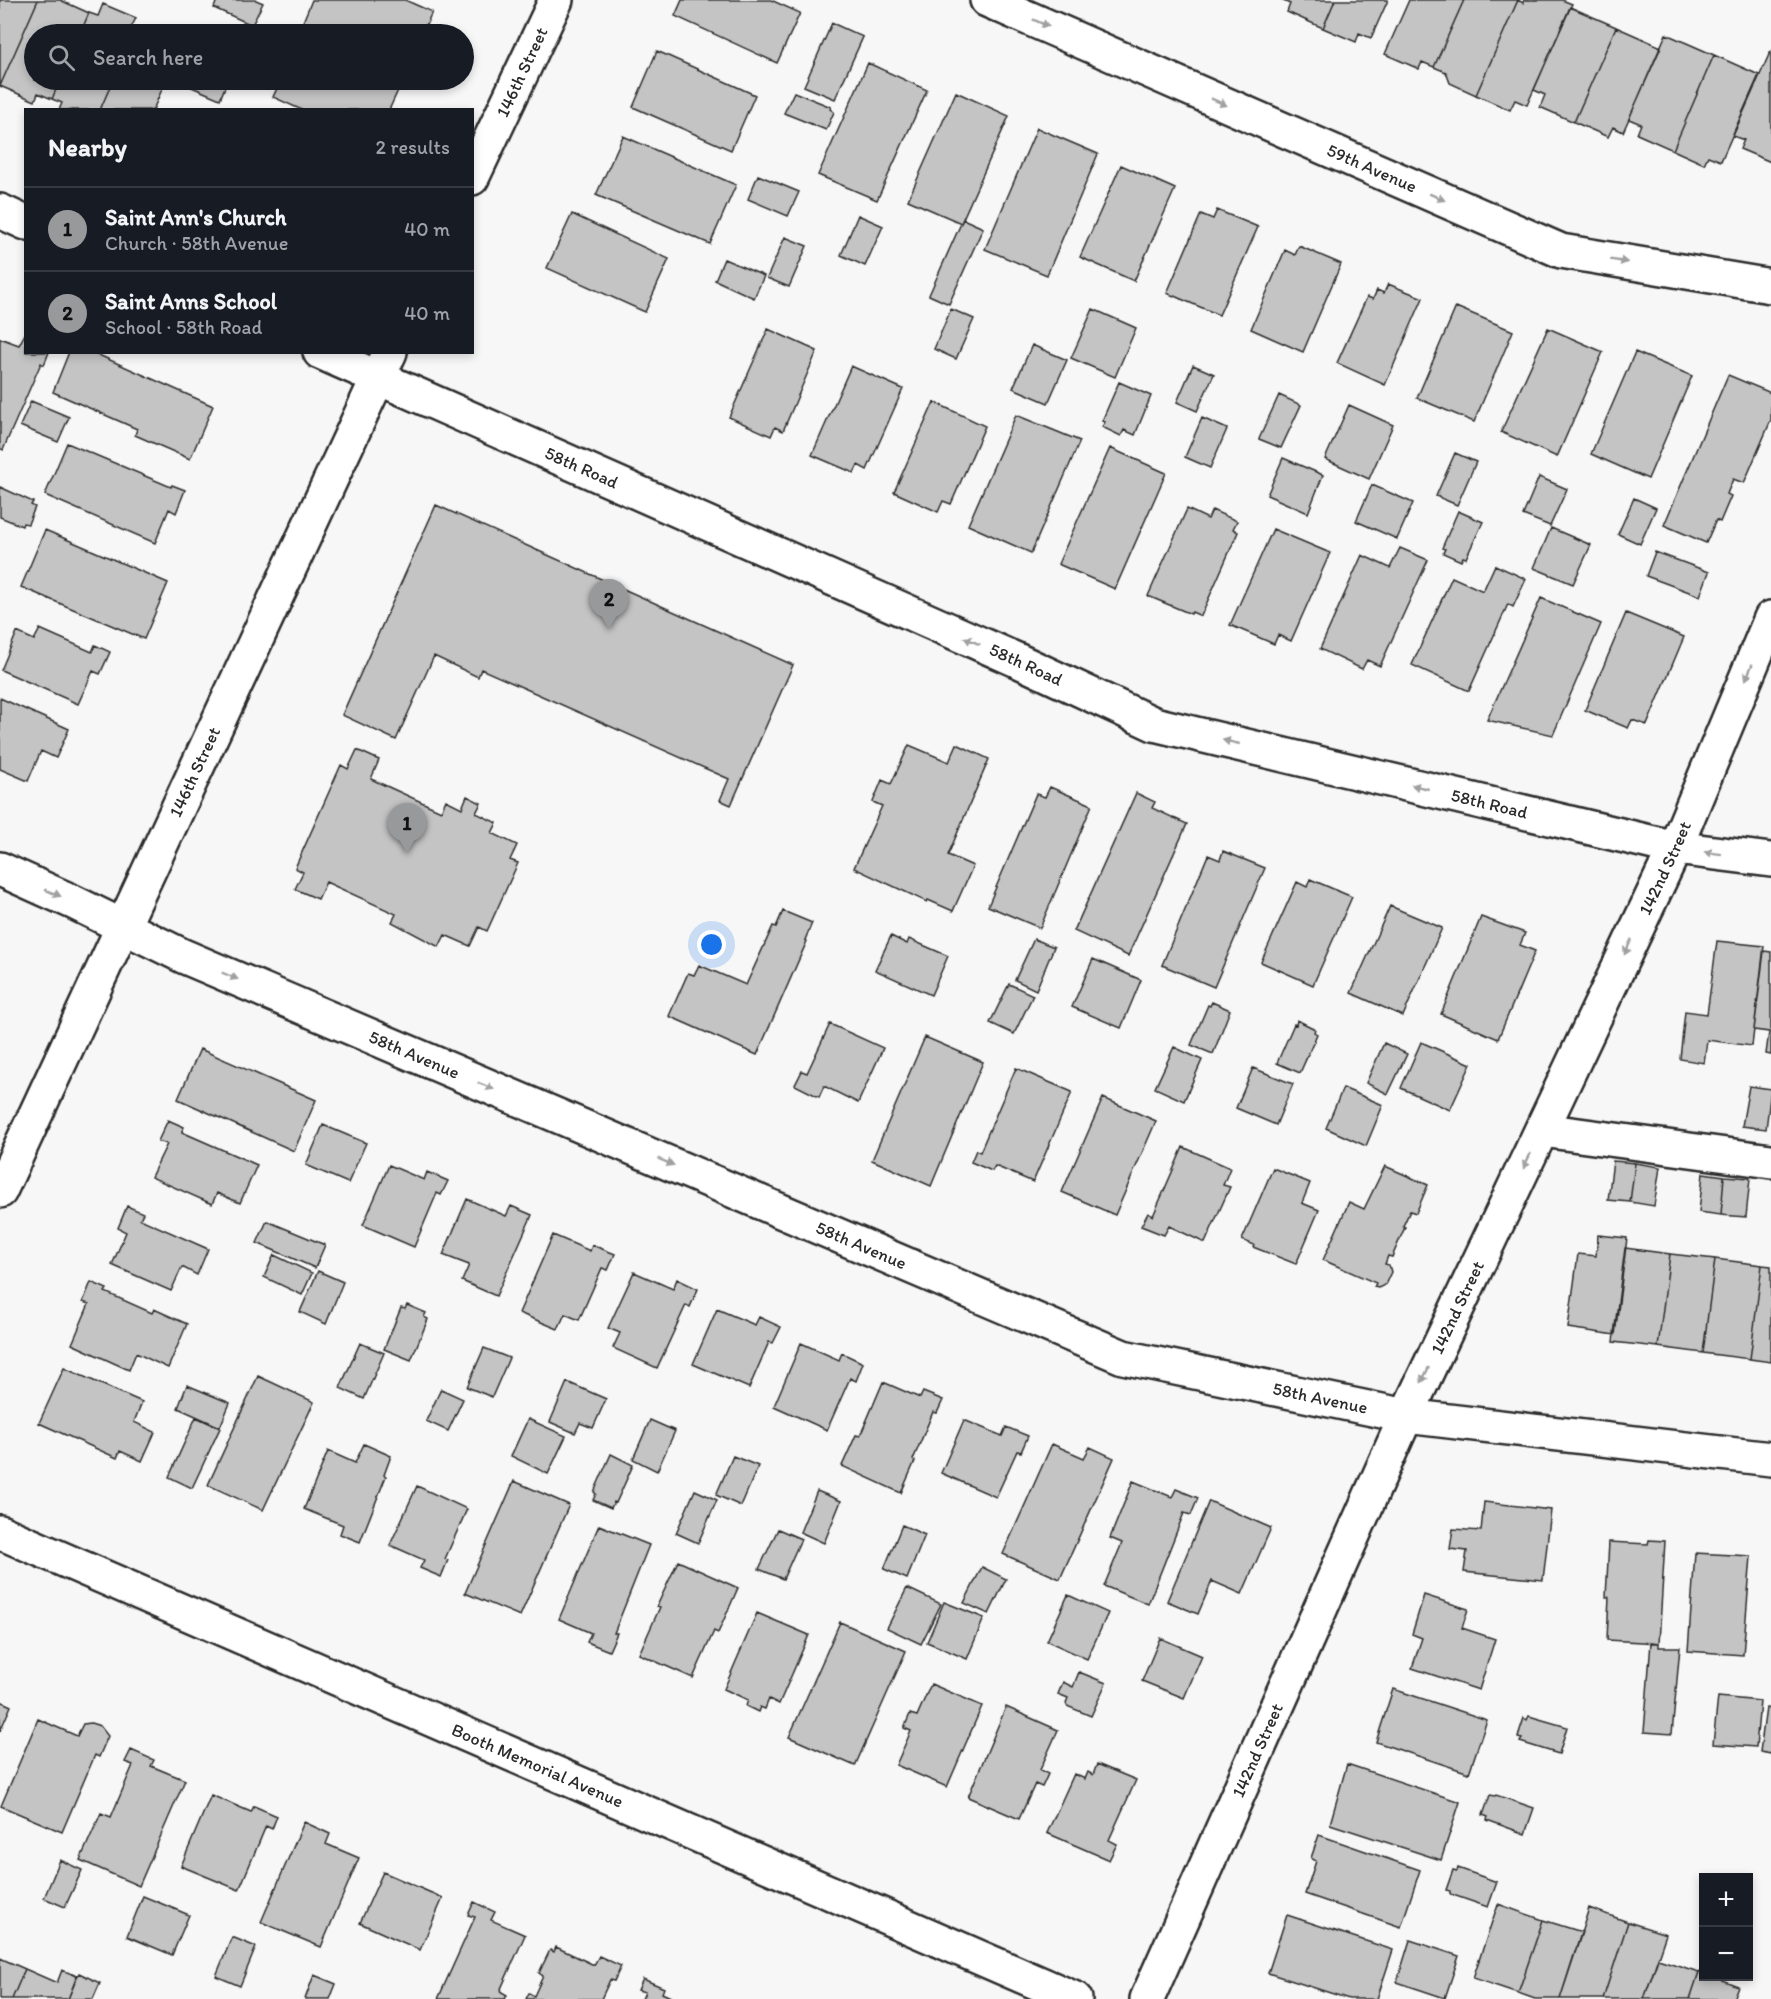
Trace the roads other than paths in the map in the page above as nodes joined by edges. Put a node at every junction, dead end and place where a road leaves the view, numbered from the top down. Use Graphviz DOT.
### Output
graph roads {
  1 [pos="556,0"];
  2 [pos="987,0"];
  3 [pos="474,174"];
  4 [pos="0,211"];
  5 [pos="24,222"];
  6 [pos="1771,286"];
  7 [pos="330,354"];
  8 [pos="384,365"];
  9 [pos="1771,618"];
  10 [pos="1675,848"];
  11 [pos="1771,860"];
  12 [pos="0,869"];
  13 [pos="123,926"];
  14 [pos="1542,1130"];
  15 [pos="1771,1161"];
  16 [pos="0,1191"];
  17 [pos="1406,1416"];
  18 [pos="1771,1459"];
  19 [pos="0,1532"];
  20 [pos="1075,1999"];
  21 [pos="1147,1999"];
  1 -- 3 [label="street, 146th Street"];
  2 -- 6 [label="street, 59th Avenue, one-way"];
  4 -- 5 [label="street"];
  7 -- 8 [label="street, 58th Road"];
  10 -- 8 [label="street, 58th Road, one-way"];
  8 -- 13 [label="street, 146th Street"];
  9 -- 10 [label="street, 142nd Street, one-way"];
  11 -- 10 [label="street, 58th Road, one-way"];
  10 -- 14 [label="street, 142nd Street, one-way"];
  12 -- 13 [label="street, 58th Avenue, one-way"];
  13 -- 16 [label="street, 146th Street"];
  13 -- 17 [label="street, 58th Avenue, one-way"];
  14 -- 15 [label="street"];
  14 -- 17 [label="street, 142nd Street, one-way"];
  17 -- 18 [label="street, 58th Avenue"];
  17 -- 21 [label="street, 142nd Street"];
  19 -- 20 [label="street, Booth Memorial Avenue"];
}
